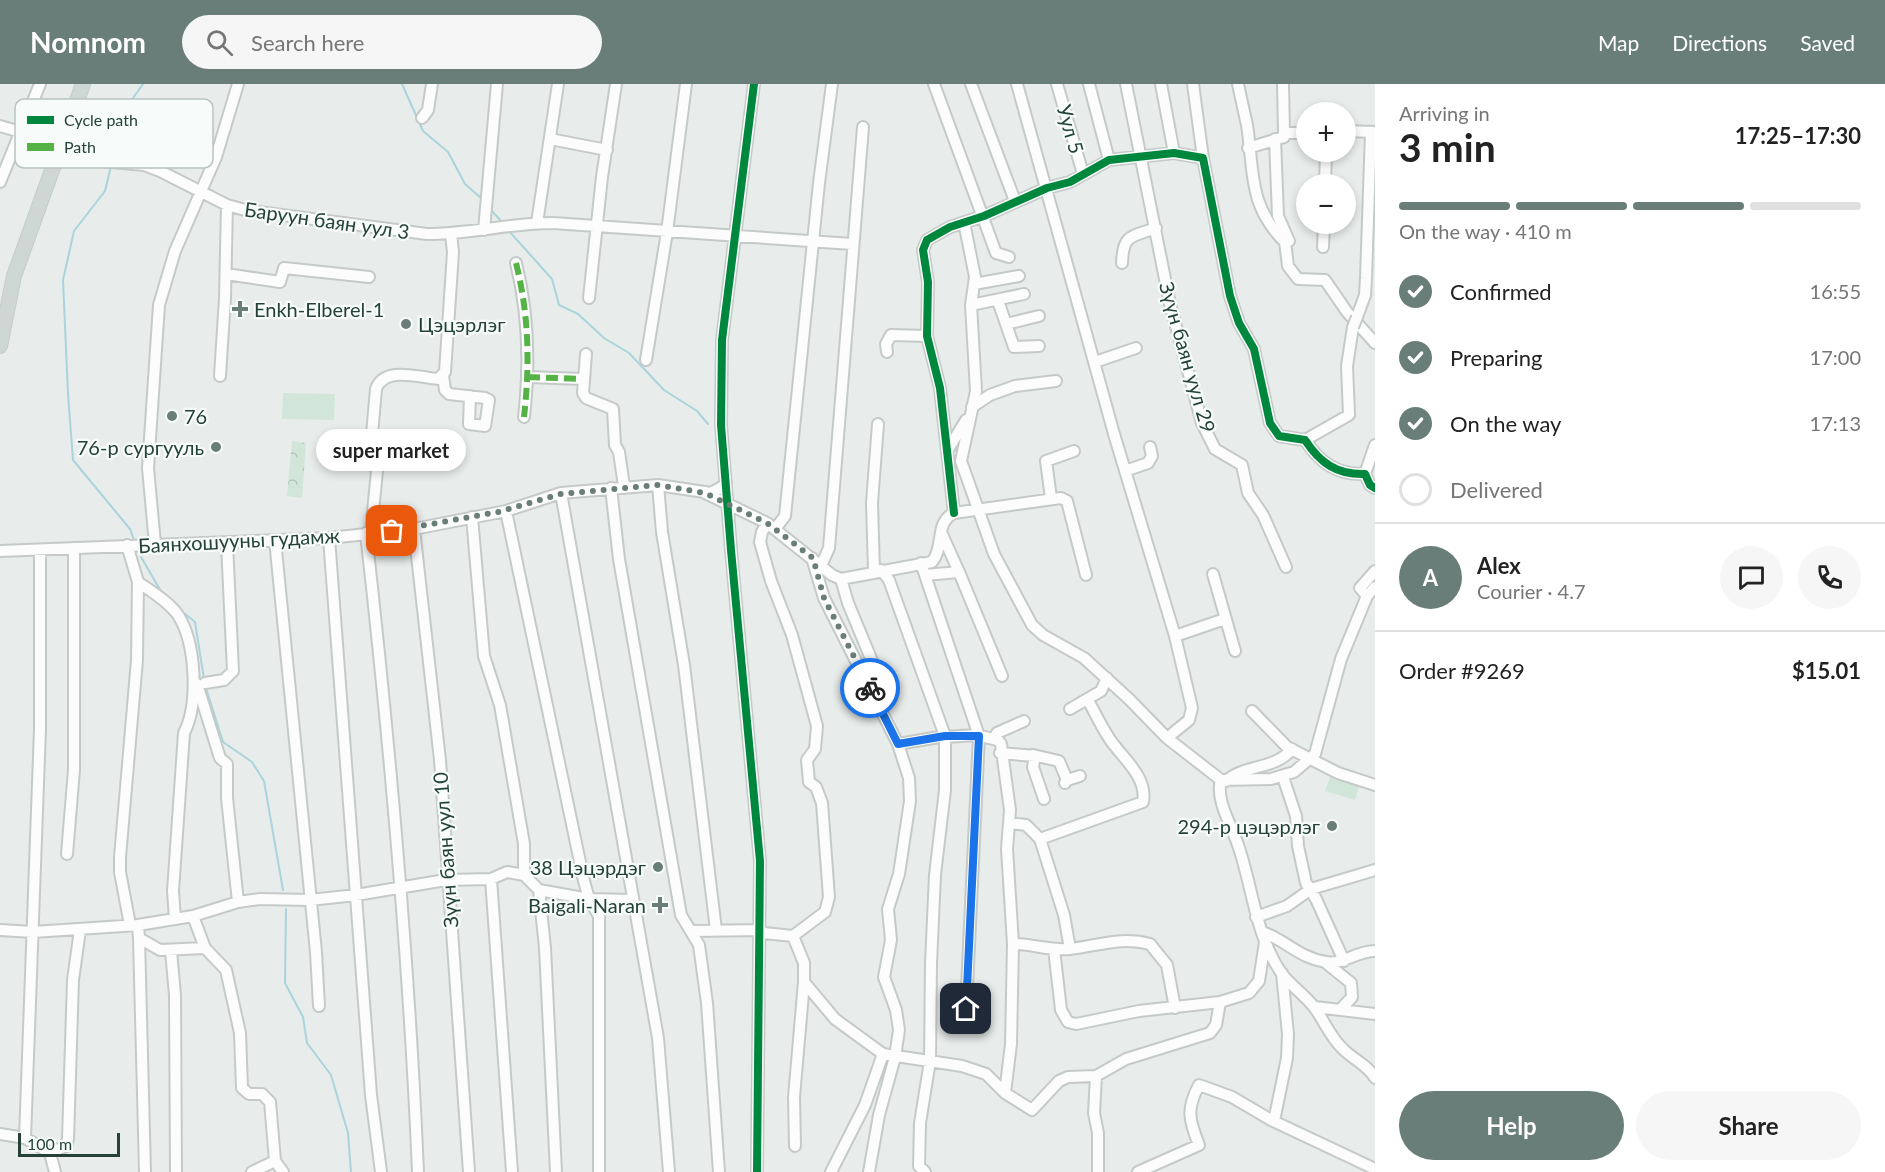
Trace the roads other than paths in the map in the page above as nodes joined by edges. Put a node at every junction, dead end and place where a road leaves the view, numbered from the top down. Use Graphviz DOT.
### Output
graph roads {
  1 [pos="40,84"];
  2 [pos="83,84"];
  3 [pos="238,84"];
  4 [pos="432,84"];
  5 [pos="496,84"];
  6 [pos="558,84"];
  7 [pos="616,84"];
  8 [pos="686,84"];
  9 [pos="754,84"];
  10 [pos="832,84"];
  11 [pos="934,84"];
  12 [pos="971,84"];
  13 [pos="1017,84"];
  14 [pos="1058,84"];
  15 [pos="1089,84"];
  16 [pos="1126,84"];
  17 [pos="1161,84"];
  18 [pos="1192,84"];
  19 [pos="1238,84"];
  20 [pos="1283,84"];
  21 [pos="34,99"];
  22 [pos="78,99"];
  23 [pos="422,118"];
  24 [pos="0,126"];
  25 [pos="863,127"];
  26 [pos="15,130"];
  27 [pos="1356,131"];
  28 [pos="1373,132"];
  29 [pos="1296,134"];
  30 [pos="1280,136"];
  31 [pos="550,139"];
  32 [pos="15,144"];
  33 [pos="1248,148"];
  34 [pos="607,150"];
  35 [pos="1174,153"];
  36 [pos="1141,158"];
  37 [pos="1203,158"];
  38 [pos="1109,160"];
  39 [pos="213,164"];
  40 [pos="54,168"];
  41 [pos="152,168"];
  42 [pos="211,168"];
  43 [pos="1083,174"];
  44 [pos="0,182"];
  45 [pos="1047,188"];
  46 [pos="201,193"];
  47 [pos="1015,201"];
  48 [pos="227,205"];
  49 [pos="984,216"];
  50 [pos="964,222"];
  51 [pos="537,223"];
  52 [pos="597,226"];
  53 [pos="1156,228"];
  54 [pos="484,230"];
  55 [pos="667,232"];
  56 [pos="451,234"];
  57 [pos="1324,234"];
  58 [pos="735,237"];
  59 [pos="814,239"];
  60 [pos="852,244"];
  61 [pos="1323,247"];
  62 [pos="1009,257"];
  63 [pos="516,263"];
  64 [pos="1122,263"];
  65 [pos="226,274"];
  66 [pos="1019,276"];
  67 [pos="1295,276"];
  68 [pos="369,277"];
  69 [pos="974,284"];
  70 [pos="1024,294"];
  71 [pos="589,298"];
  72 [pos="998,301"];
  73 [pos="971,305"];
  74 [pos="1039,316"];
  75 [pos="1006,324"];
  76 [pos="927,336"];
  77 [pos="1375,343"];
  78 [pos="0,346"];
  79 [pos="1039,346"];
  80 [pos="1136,348"];
  81 [pos="887,352"];
  82 [pos="586,354"];
  83 [pos="646,360"];
  84 [pos="1095,362"];
  85 [pos="220,376"];
  86 [pos="443,376"];
  87 [pos="528,377"];
  88 [pos="582,379"];
  89 [pos="1056,381"];
  90 [pos="470,396"];
  91 [pos="972,410"];
  92 [pos="524,417"];
  93 [pos="878,424"];
  94 [pos="1305,440"];
  95 [pos="1375,445"];
  96 [pos="1150,447"];
  97 [pos="949,448"];
  98 [pos="1074,451"];
  99 [pos="1125,471"];
  100 [pos="1365,474"];
  101 [pos="726,482"];
  102 [pos="658,485"];
  103 [pos="624,486"];
  104 [pos="611,488"];
  105 [pos="1375,488"];
  106 [pos="705,493"];
  107 [pos="561,494"];
  108 [pos="1051,498"];
  109 [pos="728,505"];
  110 [pos="506,510"];
  111 [pos="978,510"];
  112 [pos="954,513"];
  113 [pos="472,517"];
  114 [pos="771,526"];
  115 [pos="414,529"];
  116 [pos="940,532"];
  117 [pos="369,533"];
  118 [pos="329,538"];
  119 [pos="275,540"];
  120 [pos="155,544"];
  121 [pos="227,544"];
  122 [pos="134,545"];
  123 [pos="74,548"];
  124 [pos="40,550"];
  125 [pos="0,551"];
  126 [pos="817,562"];
  127 [pos="921,563"];
  128 [pos="1286,567"];
  129 [pos="878,571"];
  130 [pos="1375,571"];
  131 [pos="959,572"];
  132 [pos="1213,574"];
  133 [pos="925,575"];
  134 [pos="1086,575"];
  135 [pos="841,579"];
  136 [pos="138,582"];
  137 [pos="1375,587"];
  138 [pos="1366,596"];
  139 [pos="1225,619"];
  140 [pos="1175,636"];
  141 [pos="1235,651"];
  142 [pos="195,674"];
  143 [pos="1002,676"];
  144 [pos="1107,678"];
  145 [pos="205,682"];
  146 [pos="882,685"];
  147 [pos="1088,700"];
  148 [pos="1070,709"];
  149 [pos="1252,711"];
  150 [pos="1024,721"];
  151 [pos="979,736"];
  152 [pos="945,737"];
  153 [pos="1167,738"];
  154 [pos="994,739"];
  155 [pos="898,744"];
  156 [pos="1292,749"];
  157 [pos="1000,753"];
  158 [pos="1033,755"];
  159 [pos="1310,760"];
  160 [pos="1080,776"];
  161 [pos="1283,777"];
  162 [pos="1224,781"];
  163 [pos="1375,785"];
  164 [pos="1044,799"];
  165 [pos="1010,823"];
  166 [pos="1040,838"];
  167 [pos="68,854"];
  168 [pos="1375,870"];
  169 [pos="524,875"];
  170 [pos="491,879"];
  171 [pos="446,880"];
  172 [pos="401,888"];
  173 [pos="1311,889"];
  174 [pos="539,890"];
  175 [pos="356,895"];
  176 [pos="589,899"];
  177 [pos="310,900"];
  178 [pos="633,900"];
  179 [pos="238,902"];
  180 [pos="194,916"];
  181 [pos="1256,917"];
  182 [pos="175,919"];
  183 [pos="134,925"];
  184 [pos="0,930"];
  185 [pos="80,930"];
  186 [pos="716,930"];
  187 [pos="761,930"];
  188 [pos="692,931"];
  189 [pos="33,932"];
  190 [pos="793,936"];
  191 [pos="1263,937"];
  192 [pos="139,938"];
  193 [pos="1013,944"];
  194 [pos="205,948"];
  195 [pos="1070,949"];
  196 [pos="1054,950"];
  197 [pos="171,951"];
  198 [pos="1375,951"];
  199 [pos="1344,961"];
  200 [pos="1325,962"];
  201 [pos="1282,973"];
  202 [pos="804,982"];
  203 [pos="1220,1002"];
  204 [pos="319,1006"];
  205 [pos="1315,1007"];
  206 [pos="1174,1008"];
  207 [pos="966,1009"];
  208 [pos="1340,1010"];
  209 [pos="1375,1014"];
  210 [pos="883,1054"];
  211 [pos="896,1057"];
  212 [pos="930,1061"];
  213 [pos="1374,1074"];
  214 [pos="1096,1076"];
  215 [pos="1005,1093"];
  216 [pos="1274,1121"];
  217 [pos="0,1134"];
  218 [pos="26,1138"];
  219 [pos="795,1146"];
  220 [pos="50,1152"];
  221 [pos="275,1161"];
  222 [pos="1375,1169"];
  223 [pos="55,1172"];
  224 [pos="145,1172"];
  225 [pos="176,1172"];
  226 [pos="252,1172"];
  227 [pos="283,1172"];
  228 [pos="381,1172"];
  229 [pos="418,1172"];
  230 [pos="469,1172"];
  231 [pos="512,1172"];
  232 [pos="556,1172"];
  233 [pos="599,1172"];
  234 [pos="669,1172"];
  235 [pos="719,1172"];
  236 [pos="758,1172"];
  237 [pos="831,1172"];
  238 [pos="869,1172"];
  239 [pos="925,1172"];
  240 [pos="1098,1172"];
  241 [pos="1138,1172"];
  1 -- 21 [label="street"];
  2 -- 22 [label="main road"];
  3 -- 39 [label="street"];
  4 -- 23 [label="street"];
  5 -- 54 [label="street"];
  6 -- 31 [label="street"];
  7 -- 34 [label="street"];
  8 -- 55 [label="street"];
  9 -- 58 [label="street"];
  10 -- 59 [label="street"];
  11 -- 49 [label="street"];
  12 -- 47 [label="street"];
  13 -- 45 [label="street"];
  14 -- 43 [label="street, Уул 5"];
  15 -- 38 [label="street"];
  16 -- 36 [label="street, Зүүн баян уул 29"];
  17 -- 35 [label="street"];
  18 -- 37 [label="street"];
  19 -- 33 [label="street"];
  20 -- 30 [label="street"];
  24 -- 26 [label="street, Баруун баян уул 3"];
  25 -- 60 [label="street"];
  27 -- 28 [label="street"];
  28 -- 94 [label="street"];
  29 -- 30 [label="street"];
  30 -- 33 [label="street"];
  30 -- 67 [label="street"];
  31 -- 34 [label="street"];
  31 -- 51 [label="street"];
  32 -- 44 [label="street"];
  33 -- 67 [label="street"];
  34 -- 52 [label="street"];
  35 -- 36 [label="street"];
  35 -- 37 [label="street"];
  36 -- 38 [label="street"];
  36 -- 53 [label="street, Зүүн баян уул 29"];
  37 -- 94 [label="street"];
  38 -- 43 [label="street"];
  40 -- 78 [label="main road"];
  41 -- 46 [label="street, Баруун баян уул 3"];
  42 -- 46 [label="street"];
  43 -- 45 [label="street"];
  45 -- 47 [label="street"];
  45 -- 84 [label="street"];
  46 -- 48 [label="street, Баруун баян уул 3"];
  46 -- 120 [label="street"];
  47 -- 49 [label="street"];
  48 -- 56 [label="street, Баруун баян уул 3"];
  48 -- 65 [label="street"];
  49 -- 50 [label="street"];
  49 -- 62 [label="street"];
  50 -- 69 [label="street"];
  50 -- 76 [label="street"];
  51 -- 52 [label="street, Баруун баян уул 3"];
  51 -- 54 [label="street, Баруун баян уул 3"];
  52 -- 55 [label="street, Баруун баян уул 3"];
  52 -- 71 [label="street"];
  53 -- 64 [label="street"];
  53 -- 128 [label="street, Зүүн баян уул 29"];
  54 -- 56 [label="street, Баруун баян уул 3"];
  55 -- 58 [label="street, Баруун баян уул 3"];
  55 -- 83 [label="street"];
  56 -- 86 [label="street"];
  57 -- 61 [label="street"];
  58 -- 59 [label="street, Баруун баян уул 3"];
  58 -- 101 [label="street"];
  59 -- 60 [label="street, Баруун баян уул 3"];
  59 -- 114 [label="street"];
  60 -- 126 [label="street"];
  63 -- 87 [label="street"];
  65 -- 68 [label="street"];
  65 -- 85 [label="street"];
  66 -- 69 [label="street"];
  67 -- 77 [label="street"];
  69 -- 73 [label="street"];
  70 -- 72 [label="street"];
  72 -- 73 [label="street"];
  72 -- 75 [label="street"];
  73 -- 91 [label="street"];
  74 -- 75 [label="street"];
  75 -- 79 [label="street"];
  76 -- 81 [label="street"];
  76 -- 97 [label="street"];
  80 -- 84 [label="street"];
  82 -- 88 [label="street"];
  84 -- 99 [label="street"];
  86 -- 90 [label="street"];
  86 -- 117 [label="street"];
  87 -- 88 [label="street"];
  87 -- 92 [label="street"];
  88 -- 103 [label="street"];
  89 -- 91 [label="street"];
  91 -- 97 [label="street"];
  91 -- 111 [label="street"];
  93 -- 129 [label="street"];
  94 -- 100 [label="street"];
  95 -- 100 [label="street"];
  96 -- 99 [label="street"];
  97 -- 112 [label="street"];
  98 -- 108 [label="street"];
  99 -- 140 [label="street"];
  100 -- 105 [label="street"];
  101 -- 106 [label="street"];
  101 -- 109 [label="street"];
  102 -- 103 [label="street, Баянхошууны гудамж"];
  102 -- 106 [label="street, Баянхошууны гудамж"];
  102 -- 186 [label="street"];
  103 -- 104 [label="street, Баянхошууны гудамж"];
  104 -- 107 [label="street, Баянхошууны гудамж"];
  104 -- 188 [label="street"];
  106 -- 109 [label="street, Баянхошууны гудамж"];
  107 -- 110 [label="street, Баянхошууны гудамж"];
  107 -- 178 [label="street"];
  108 -- 111 [label="street"];
  108 -- 134 [label="street"];
  109 -- 114 [label="street, Баянхошууны гудамж"];
  109 -- 187 [label="street"];
  110 -- 113 [label="street, Баянхошууны гудамж"];
  110 -- 176 [label="street"];
  111 -- 112 [label="street"];
  111 -- 144 [label="street"];
  112 -- 116 [label="street"];
  113 -- 115 [label="street, Баянхошууны гудамж"];
  113 -- 169 [label="street"];
  114 -- 126 [label="street, Баянхошууны гудамж"];
  114 -- 190 [label="street"];
  115 -- 117 [label="street, Баянхошууны гудамж"];
  115 -- 171 [label="street, Зүүн баян уул 10"];
  116 -- 127 [label="street"];
  116 -- 131 [label="street"];
  117 -- 118 [label="street, Баянхошууны гудамж"];
  117 -- 172 [label="street"];
  118 -- 119 [label="street, Баянхошууны гудамж"];
  118 -- 175 [label="street"];
  119 -- 121 [label="street, Баянхошууны гудамж"];
  119 -- 177 [label="street"];
  120 -- 121 [label="street, Баянхошууны гудамж"];
  120 -- 122 [label="street, Баянхошууны гудамж"];
  121 -- 145 [label="street"];
  122 -- 123 [label="street, Баянхошууны гудамж"];
  122 -- 136 [label="street"];
  123 -- 124 [label="street, Баянхошууны гудамж"];
  123 -- 167 [label="street"];
  124 -- 125 [label="street, Баянхошууны гудамж"];
  124 -- 189 [label="street"];
  126 -- 135 [label="street, Баянхошууны гудамж"];
  126 -- 155 [label="street"];
  127 -- 129 [label="street"];
  127 -- 133 [label="street"];
  129 -- 135 [label="street"];
  129 -- 152 [label="street"];
  130 -- 138 [label="street"];
  131 -- 133 [label="street"];
  131 -- 143 [label="street"];
  132 -- 139 [label="street"];
  133 -- 151 [label="street"];
  135 -- 146 [label="street"];
  136 -- 142 [label="street"];
  136 -- 183 [label="street"];
  137 -- 138 [label="street"];
  138 -- 159 [label="street"];
  139 -- 140 [label="street"];
  139 -- 141 [label="street"];
  140 -- 153 [label="street"];
  142 -- 179 [label="street"];
  142 -- 182 [label="street"];
  144 -- 147 [label="street"];
  144 -- 153 [label="street"];
  147 -- 148 [label="street"];
  147 -- 166 [label="street"];
  149 -- 156 [label="street"];
  150 -- 154 [label="street"];
  151 -- 152 [label="street"];
  151 -- 154 [label="street"];
  151 -- 207 [label="street"];
  152 -- 155 [label="street"];
  152 -- 212 [label="street"];
  153 -- 162 [label="street"];
  154 -- 157 [label="street"];
  155 -- 211 [label="street"];
  156 -- 159 [label="street"];
  156 -- 162 [label="street"];
  157 -- 158 [label="street"];
  157 -- 165 [label="street"];
  158 -- 160 [label="street"];
  158 -- 164 [label="street"];
  159 -- 161 [label="street"];
  159 -- 163 [label="street"];
  161 -- 162 [label="street"];
  161 -- 173 [label="street"];
  162 -- 181 [label="street"];
  165 -- 166 [label="street"];
  165 -- 193 [label="street"];
  166 -- 195 [label="street"];
  168 -- 173 [label="street"];
  169 -- 170 [label="street"];
  169 -- 174 [label="street"];
  170 -- 171 [label="street"];
  170 -- 231 [label="street"];
  171 -- 172 [label="street"];
  171 -- 230 [label="street, Зүүн баян уул 10"];
  172 -- 175 [label="street"];
  172 -- 229 [label="street"];
  173 -- 181 [label="street"];
  173 -- 199 [label="street"];
  174 -- 176 [label="street"];
  174 -- 232 [label="street"];
  175 -- 177 [label="street"];
  175 -- 228 [label="street"];
  176 -- 178 [label="street"];
  176 -- 233 [label="street"];
  177 -- 179 [label="street"];
  177 -- 204 [label="street"];
  178 -- 234 [label="street"];
  179 -- 180 [label="street"];
  180 -- 182 [label="street"];
  180 -- 194 [label="street"];
  181 -- 191 [label="street"];
  182 -- 183 [label="street"];
  183 -- 185 [label="street"];
  183 -- 192 [label="street"];
  184 -- 189 [label="street"];
  185 -- 189 [label="street"];
  185 -- 220 [label="street"];
  186 -- 187 [label="street"];
  186 -- 188 [label="street"];
  187 -- 190 [label="street"];
  187 -- 236 [label="street"];
  188 -- 235 [label="street"];
  189 -- 218 [label="street"];
  190 -- 202 [label="street"];
  191 -- 200 [label="street"];
  191 -- 201 [label="street"];
  191 -- 203 [label="street"];
  192 -- 197 [label="street"];
  192 -- 224 [label="street"];
  193 -- 196 [label="street"];
  193 -- 215 [label="street"];
  194 -- 197 [label="street"];
  194 -- 221 [label="street"];
  195 -- 196 [label="street"];
  195 -- 206 [label="street"];
  196 -- 206 [label="street"];
  197 -- 225 [label="street"];
  198 -- 199 [label="street"];
  199 -- 200 [label="street"];
  200 -- 208 [label="street"];
  201 -- 205 [label="street"];
  201 -- 216 [label="street"];
  202 -- 210 [label="street"];
  202 -- 219 [label="street"];
  203 -- 206 [label="street"];
  203 -- 214 [label="street"];
  205 -- 208 [label="street"];
  205 -- 213 [label="street"];
  208 -- 209 [label="street"];
  210 -- 211 [label="street"];
  210 -- 237 [label="street"];
  211 -- 212 [label="street"];
  211 -- 238 [label="street"];
  212 -- 215 [label="street"];
  212 -- 239 [label="street"];
  214 -- 215 [label="street"];
  214 -- 240 [label="street"];
  216 -- 222 [label="street"];
  216 -- 241 [label="street"];
  217 -- 218 [label="street"];
  218 -- 220 [label="street"];
  220 -- 223 [label="street"];
  221 -- 226 [label="street"];
  221 -- 227 [label="street"];
}
